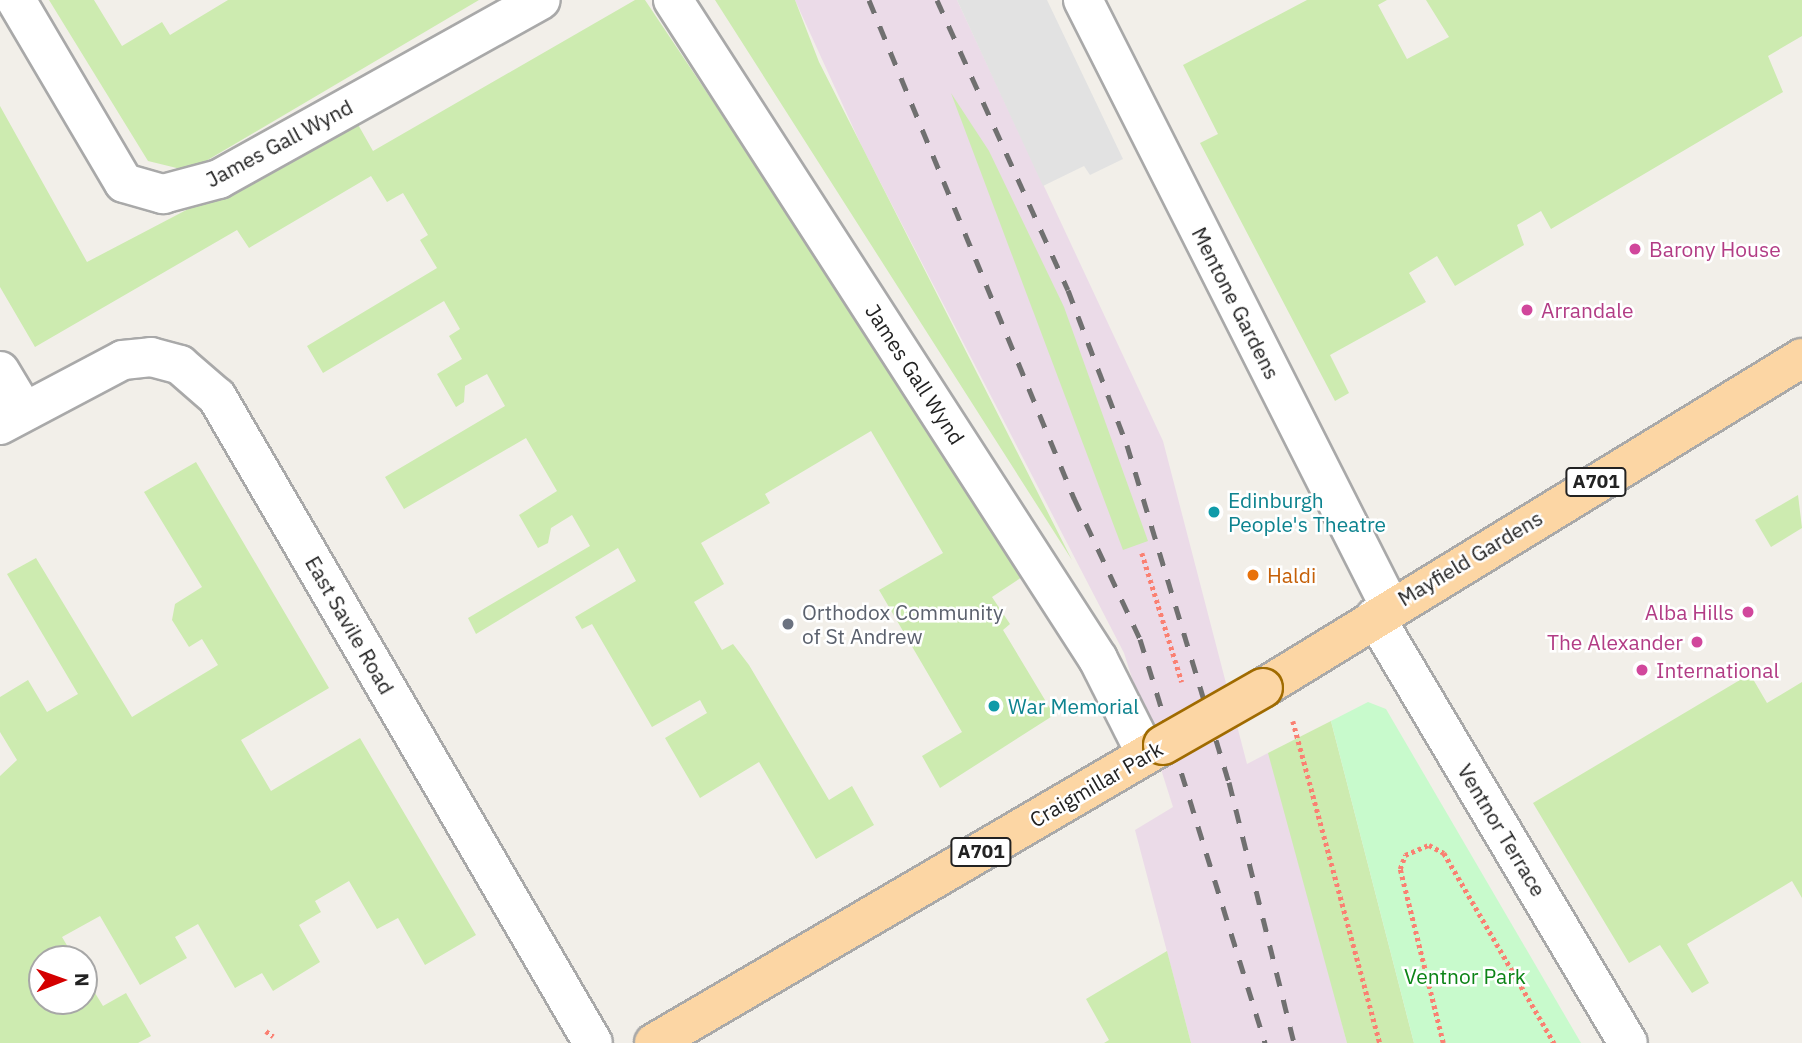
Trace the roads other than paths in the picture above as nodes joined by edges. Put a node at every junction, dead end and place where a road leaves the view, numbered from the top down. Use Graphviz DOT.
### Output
graph roads {
  1 [pos="16,0"];
  2 [pos="540,0"];
  3 [pos="673,0"];
  4 [pos="1083,0"];
  5 [pos="1802,358"];
  6 [pos="0,371"];
  7 [pos="12,418"];
  8 [pos="1383,612"];
  9 [pos="1155,749"];
  10 [pos="593,1043"];
  11 [pos="654,1043"];
  12 [pos="1628,1043"];
  1 -- 2 [label="street, James Gall Wynd"];
  3 -- 9 [label="street, James Gall Wynd"];
  4 -- 8 [label="street, Mentone Gardens"];
  5 -- 8 [label="main road, Mayfield Gardens / A701"];
  6 -- 7 [label="street"];
  7 -- 10 [label="street, East Savile Road"];
  8 -- 9 [label="main road, Craigmillar Park / A701, bridge"];
  8 -- 12 [label="street, Ventnor Terrace"];
  9 -- 11 [label="main road, Craigmillar Park / A701"];
}
